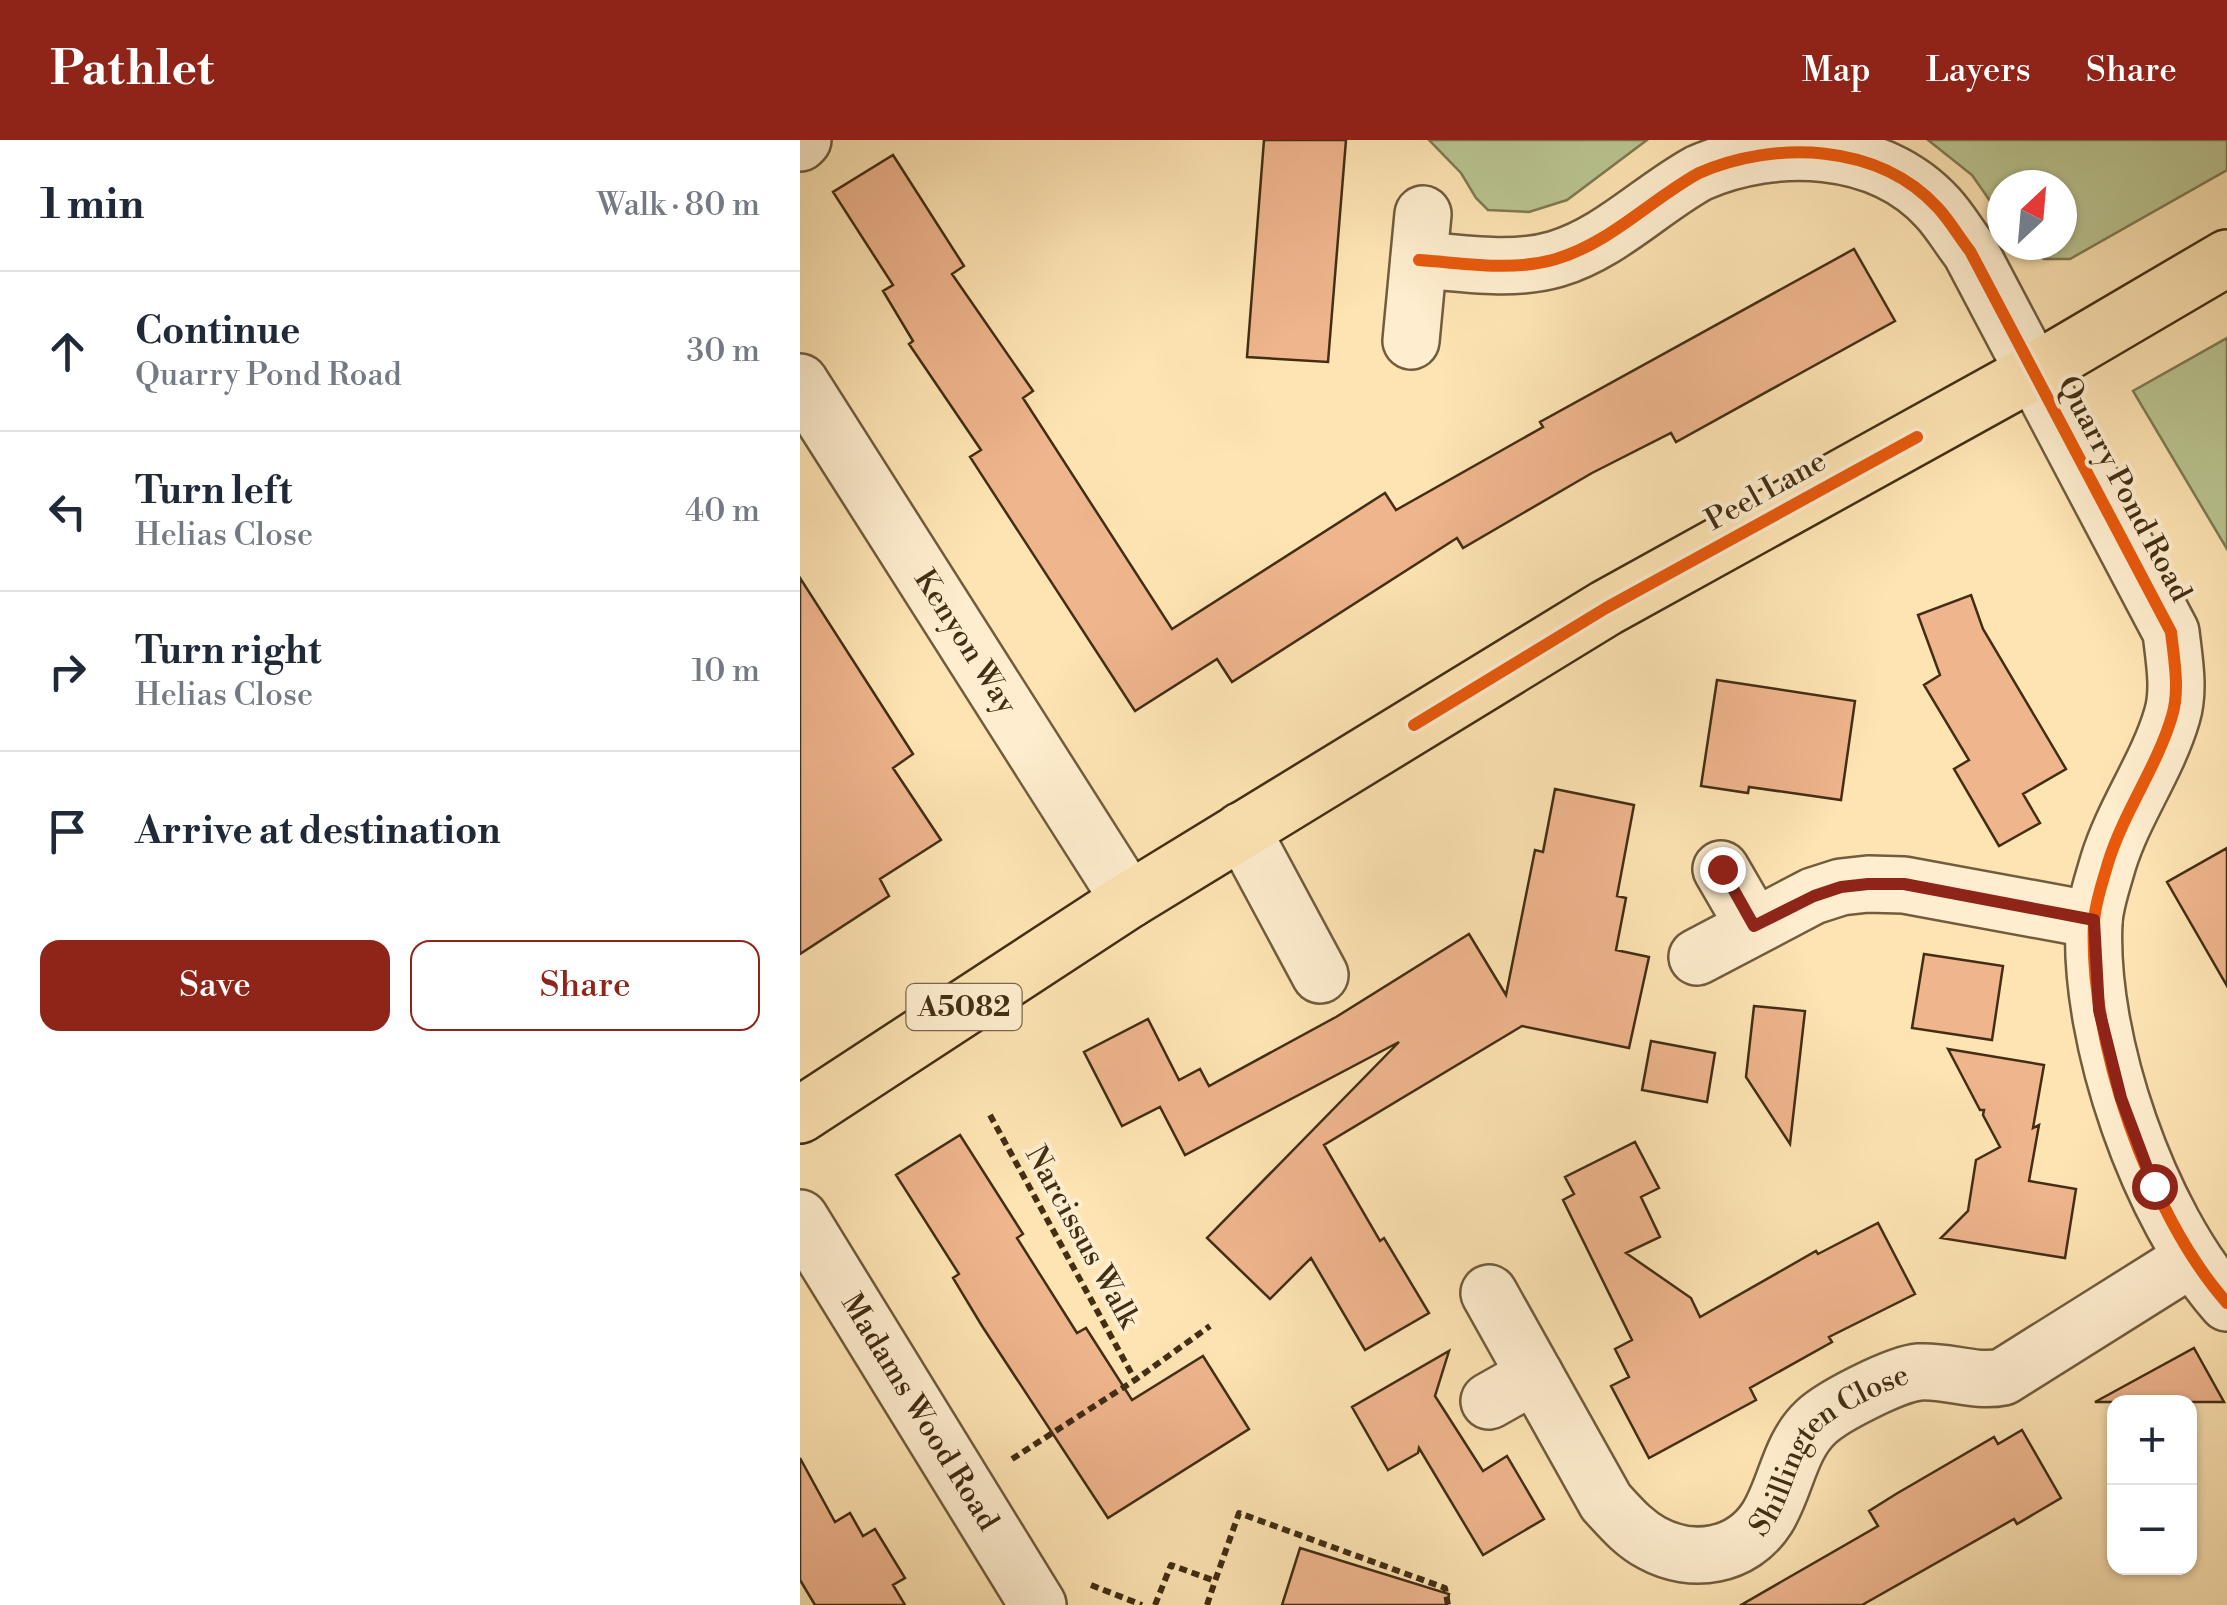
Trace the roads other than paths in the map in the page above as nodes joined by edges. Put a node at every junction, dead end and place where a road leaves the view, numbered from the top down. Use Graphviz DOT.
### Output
graph roads {
  1 [pos="2227,258"];
  2 [pos="1411,340"];
  3 [pos="2033,372"];
  4 [pos="800,382"];
  5 [pos="1242,830"];
  6 [pos="1722,869"];
  7 [pos="1129,900"];
  8 [pos="2094,920"];
  9 [pos="1754,926"];
  10 [pos="1697,957"];
  11 [pos="1320,974"];
  12 [pos="800,1115"];
  13 [pos="800,1218"];
  14 [pos="2191,1259"];
  15 [pos="1489,1293"];
  16 [pos="2227,1303"];
  17 [pos="1057,1600"];
  1 -- 3 [label="main road, Peel Lane / A5082"];
  2 -- 3 [label="street, Quarry Pond Road"];
  3 -- 5 [label="main road, Peel Lane / A5082"];
  3 -- 8 [label="street, Quarry Pond Road"];
  4 -- 7 [label="street, Kenyon Way"];
  5 -- 7 [label="main road, Peel Lane / A5082"];
  5 -- 11 [label="street"];
  6 -- 9 [label="street"];
  7 -- 12 [label="main road, Peel Lane / A5082"];
  8 -- 9 [label="street"];
  8 -- 14 [label="street, Quarry Pond Road"];
  9 -- 10 [label="street"];
  13 -- 17 [label="street, Madams Wood Road"];
  14 -- 15 [label="street, Shillingten Close"];
  14 -- 16 [label="street, Quarry Pond Road"];
}
